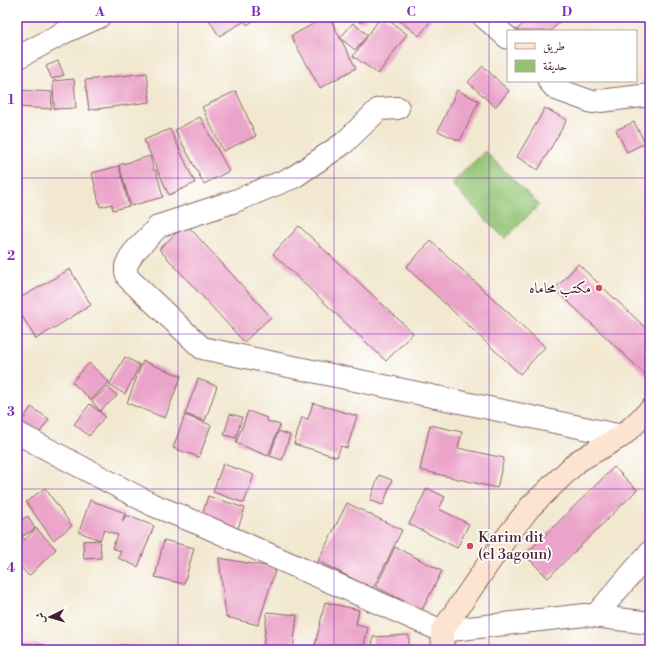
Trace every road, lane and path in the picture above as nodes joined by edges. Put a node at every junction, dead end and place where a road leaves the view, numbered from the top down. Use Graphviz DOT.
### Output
graph roads {
  1 [pos="99,17"];
  2 [pos="484,17"];
  3 [pos="507,37"];
  4 [pos="17,58"];
  5 [pos="549,82"];
  6 [pos="650,95"];
  7 [pos="398,108"];
  8 [pos="650,410"];
  9 [pos="17,433"];
  10 [pos="622,436"];
  11 [pos="650,552"];
  12 [pos="596,616"];
  13 [pos="650,623"];
  14 [pos="443,640"];
  1 -- 4 [label="street"];
  2 -- 3 [label="street"];
  5 -- 6 [label="street"];
  7 -- 10 [label="street"];
  8 -- 10 [label="street"];
  9 -- 14 [label="street"];
  10 -- 14 [label="street"];
  11 -- 12 [label="street"];
  12 -- 13 [label="street"];
  12 -- 14 [label="street"];
}
